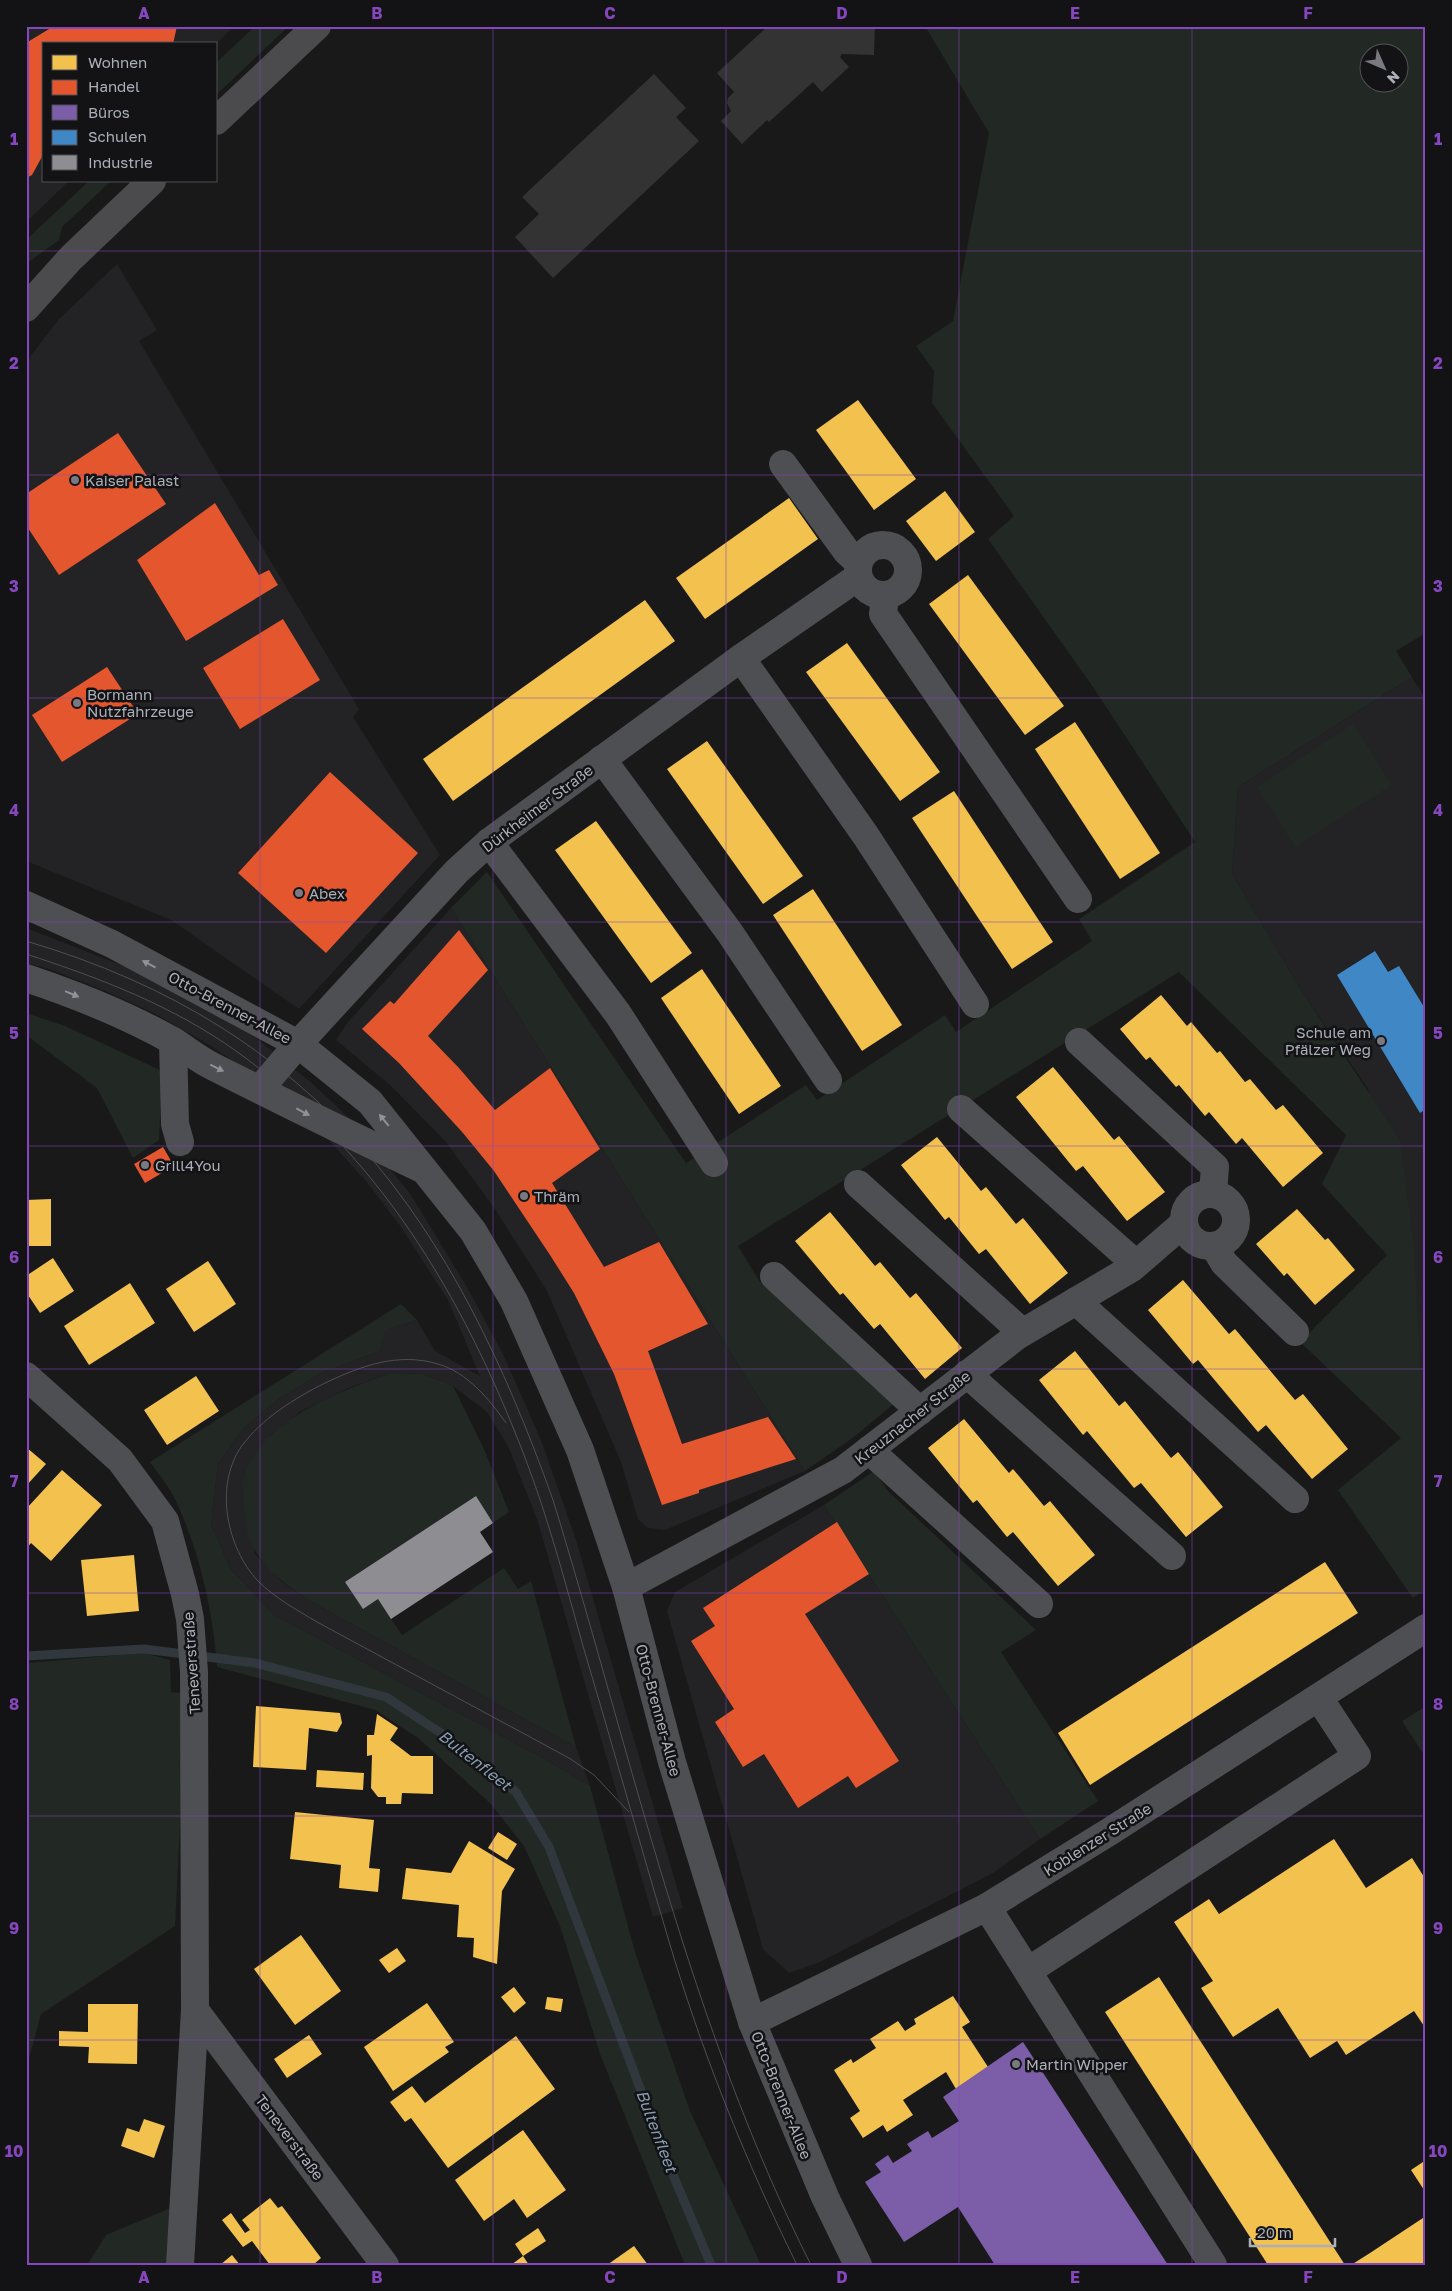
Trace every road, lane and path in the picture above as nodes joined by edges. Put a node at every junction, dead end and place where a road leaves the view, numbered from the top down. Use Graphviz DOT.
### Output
graph roads {
  1 [pos="317,26"];
  2 [pos="218,119"];
  3 [pos="151,182"];
  4 [pos="71,258"];
  5 [pos="26,289"];
  6 [pos="26,308"];
  7 [pos="783,464"];
  8 [pos="858,570"];
  9 [pos="885,596"];
  10 [pos="741,658"];
  11 [pos="602,760"];
  12 [pos="489,842"];
  13 [pos="1078,899"];
  14 [pos="26,905"];
  15 [pos="26,978"];
  16 [pos="975,1004"];
  17 [pos="173,1041"];
  18 [pos="1079,1042"];
  19 [pos="298,1044"];
  20 [pos="828,1080"];
  21 [pos="260,1089"];
  22 [pos="961,1109"];
  23 [pos="180,1142"];
  24 [pos="714,1163"];
  25 [pos="426,1171"];
  26 [pos="858,1184"];
  27 [pos="1213,1194"];
  28 [pos="1184,1223"];
  29 [pos="1214,1246"];
  30 [pos="1136,1264"];
  31 [pos="774,1276"];
  32 [pos="1076,1301"];
  33 [pos="1022,1332"];
  34 [pos="1295,1332"];
  35 [pos="967,1374"];
  36 [pos="26,1376"];
  37 [pos="920,1410"];
  38 [pos="869,1450"];
  39 [pos="1295,1499"];
  40 [pos="1172,1556"];
  41 [pos="626,1587"];
  42 [pos="1039,1604"];
  43 [pos="1426,1628"];
  44 [pos="1319,1698"];
  45 [pos="988,1907"];
  46 [pos="1028,1971"];
  47 [pos="195,2010"];
  48 [pos="752,2022"];
  49 [pos="180,2265"];
  50 [pos="385,2265"];
  51 [pos="858,2265"];
  52 [pos="1213,2265"];
  1 -- 2 [label="main road"];
  3 -- 4 [label="main road"];
  4 -- 5 [label="main road"];
  4 -- 6 [label="main road"];
  7 -- 8 [label="street"];
  8 -- 9 [label="street"];
  8 -- 9 [label="street, Dürkheimer Straße"];
  8 -- 10 [label="street, Dürkheimer Straße"];
  9 -- 13 [label="street"];
  10 -- 11 [label="street, Dürkheimer Straße"];
  10 -- 16 [label="street"];
  11 -- 12 [label="street, Dürkheimer Straße"];
  11 -- 20 [label="street"];
  12 -- 19 [label="street, Dürkheimer Straße"];
  12 -- 24 [label="street"];
  19 -- 14 [label="street, Otto-Brenner-Allee, one-way"];
  15 -- 17 [label="street, Otto-Brenner-Allee, one-way"];
  17 -- 21 [label="street, Otto-Brenner-Allee, one-way"];
  17 -- 23 [label="street"];
  18 -- 27 [label="street"];
  19 -- 21 [label="street, Dürkheimer Straße"];
  25 -- 19 [label="street, Otto-Brenner-Allee, one-way"];
  21 -- 25 [label="street, Otto-Brenner-Allee, one-way"];
  22 -- 30 [label="street"];
  25 -- 41 [label="street, Otto-Brenner-Allee"];
  26 -- 33 [label="street"];
  27 -- 28 [label="street, Kreuznacher Straße"];
  27 -- 29 [label="street"];
  28 -- 29 [label="street"];
  28 -- 30 [label="street, Kreuznacher Straße"];
  29 -- 34 [label="street"];
  30 -- 32 [label="street, Kreuznacher Straße"];
  31 -- 37 [label="street"];
  32 -- 33 [label="street, Kreuznacher Straße"];
  32 -- 39 [label="street"];
  33 -- 35 [label="street, Kreuznacher Straße"];
  35 -- 37 [label="street, Kreuznacher Straße"];
  35 -- 40 [label="street"];
  36 -- 47 [label="street, Teneverstraße"];
  37 -- 38 [label="street, Kreuznacher Straße"];
  38 -- 41 [label="street, Kreuznacher Straße"];
  38 -- 42 [label="street"];
  41 -- 48 [label="street, Otto-Brenner-Allee"];
  43 -- 44 [label="street, Koblenzer Straße"];
  44 -- 45 [label="street, Koblenzer Straße"];
  44 -- 46 [label="street"];
  45 -- 46 [label="street"];
  45 -- 48 [label="street, Koblenzer Straße"];
  46 -- 52 [label="street"];
  47 -- 49 [label="street, Teneverstraße"];
  47 -- 50 [label="street, Teneverstraße"];
  48 -- 51 [label="street, Otto-Brenner-Allee"];
}
